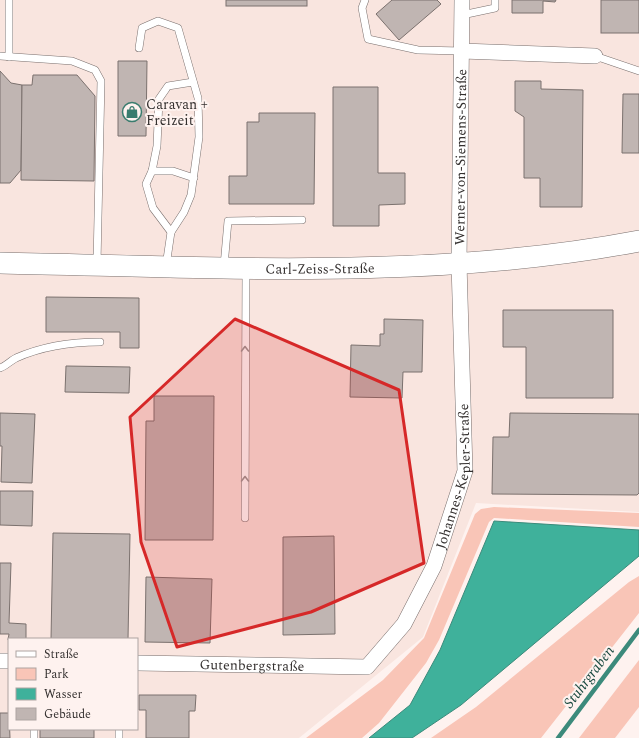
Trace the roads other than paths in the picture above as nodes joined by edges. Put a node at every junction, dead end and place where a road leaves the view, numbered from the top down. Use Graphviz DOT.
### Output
graph roads {
  1 [pos="9,0"];
  2 [pos="365,0"];
  3 [pos="462,0"];
  4 [pos="495,0"];
  5 [pos="462,15"];
  6 [pos="139,48"];
  7 [pos="462,51"];
  8 [pos="0,56"];
  9 [pos="595,56"];
  10 [pos="9,57"];
  11 [pos="639,71"];
  12 [pos="194,82"];
  13 [pos="152,171"];
  14 [pos="194,178"];
  15 [pos="302,220"];
  16 [pos="171,232"];
  17 [pos="639,241"];
  18 [pos="0,264"];
  19 [pos="459,264"];
  20 [pos="97,266"];
  21 [pos="165,268"];
  22 [pos="224,268"];
  23 [pos="246,269"];
  24 [pos="100,342"];
  25 [pos="0,368"];
  26 [pos="245,518"];
  27 [pos="138,663"];
  28 [pos="368,667"];
  1 -- 10 [label="lane"];
  2 -- 7 [label="lane"];
  3 -- 5 [label="street, Werner-von-Siemens-Straße"];
  4 -- 5 [label="lane"];
  5 -- 7 [label="street, Werner-von-Siemens-Straße"];
  6 -- 12 [label="lane"];
  7 -- 9 [label="street, Werner-von-Siemens-Straße"];
  7 -- 19 [label="street, Werner-von-Siemens-Straße"];
  8 -- 10 [label="lane"];
  9 -- 11 [label="lane"];
  10 -- 20 [label="lane"];
  12 -- 13 [label="lane"];
  12 -- 14 [label="lane"];
  13 -- 14 [label="lane"];
  13 -- 16 [label="lane"];
  14 -- 16 [label="lane"];
  15 -- 22 [label="lane"];
  16 -- 21 [label="lane"];
  17 -- 19 [label="main road, Carl-Zeiss-Straße"];
  18 -- 20 [label="main road, Carl-Zeiss-Straße"];
  19 -- 23 [label="main road, Carl-Zeiss-Straße"];
  19 -- 28 [label="street, Johannes-Kepler-Straße"];
  20 -- 21 [label="main road, Carl-Zeiss-Straße"];
  21 -- 22 [label="main road, Carl-Zeiss-Straße"];
  22 -- 23 [label="main road, Carl-Zeiss-Straße"];
  26 -- 23 [label="lane, one-way"];
  24 -- 25 [label="lane"];
  27 -- 28 [label="street, Gutenbergstraße"];
}
